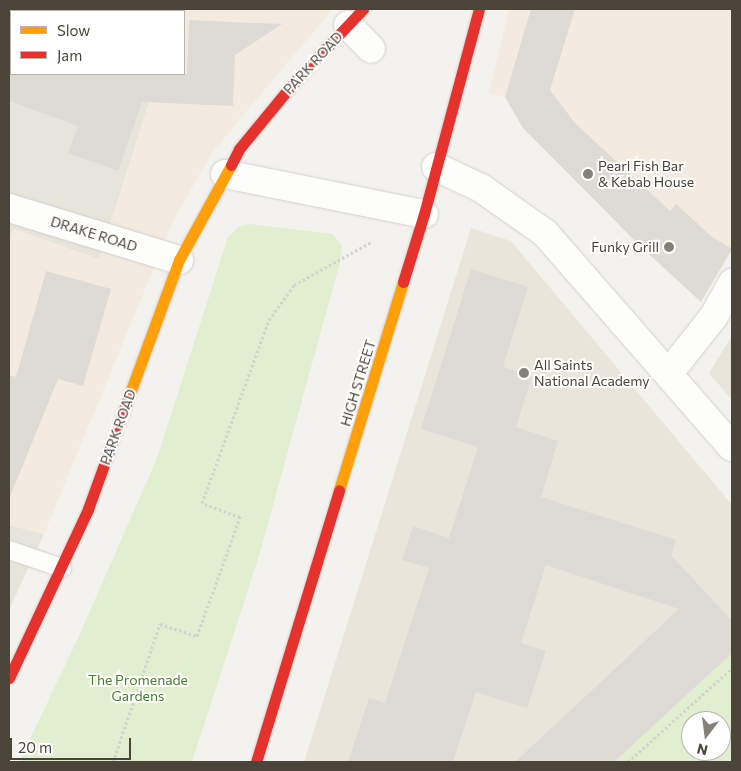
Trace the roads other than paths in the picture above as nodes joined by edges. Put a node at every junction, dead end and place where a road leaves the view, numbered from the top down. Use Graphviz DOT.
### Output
graph roads {
  1 [pos="479,9"];
  2 [pos="355,17"];
  3 [pos="371,49"];
  4 [pos="436,167"];
  5 [pos="225,174"];
  6 [pos="9,208"];
  7 [pos="424,214"];
  8 [pos="179,260"];
  9 [pos="732,283"];
  10 [pos="669,373"];
  11 [pos="732,447"];
  12 [pos="9,550"];
  13 [pos="62,568"];
  14 [pos="9,678"];
  15 [pos="256,762"];
  1 -- 4 [label="main road, HIGH STREET"];
  2 -- 3 [label="street, PARK ROAD"];
  2 -- 5 [label="main road, PARK ROAD"];
  4 -- 7 [label="main road, HIGH STREET"];
  4 -- 10 [label="street"];
  5 -- 7 [label="street"];
  5 -- 8 [label="main road, PARK ROAD"];
  6 -- 8 [label="street, DRAKE ROAD"];
  7 -- 15 [label="main road, HIGH STREET"];
  8 -- 13 [label="main road, PARK ROAD"];
  9 -- 10 [label="street"];
  10 -- 11 [label="street"];
  12 -- 13 [label="lane"];
  13 -- 14 [label="main road, PARK ROAD"];
}
